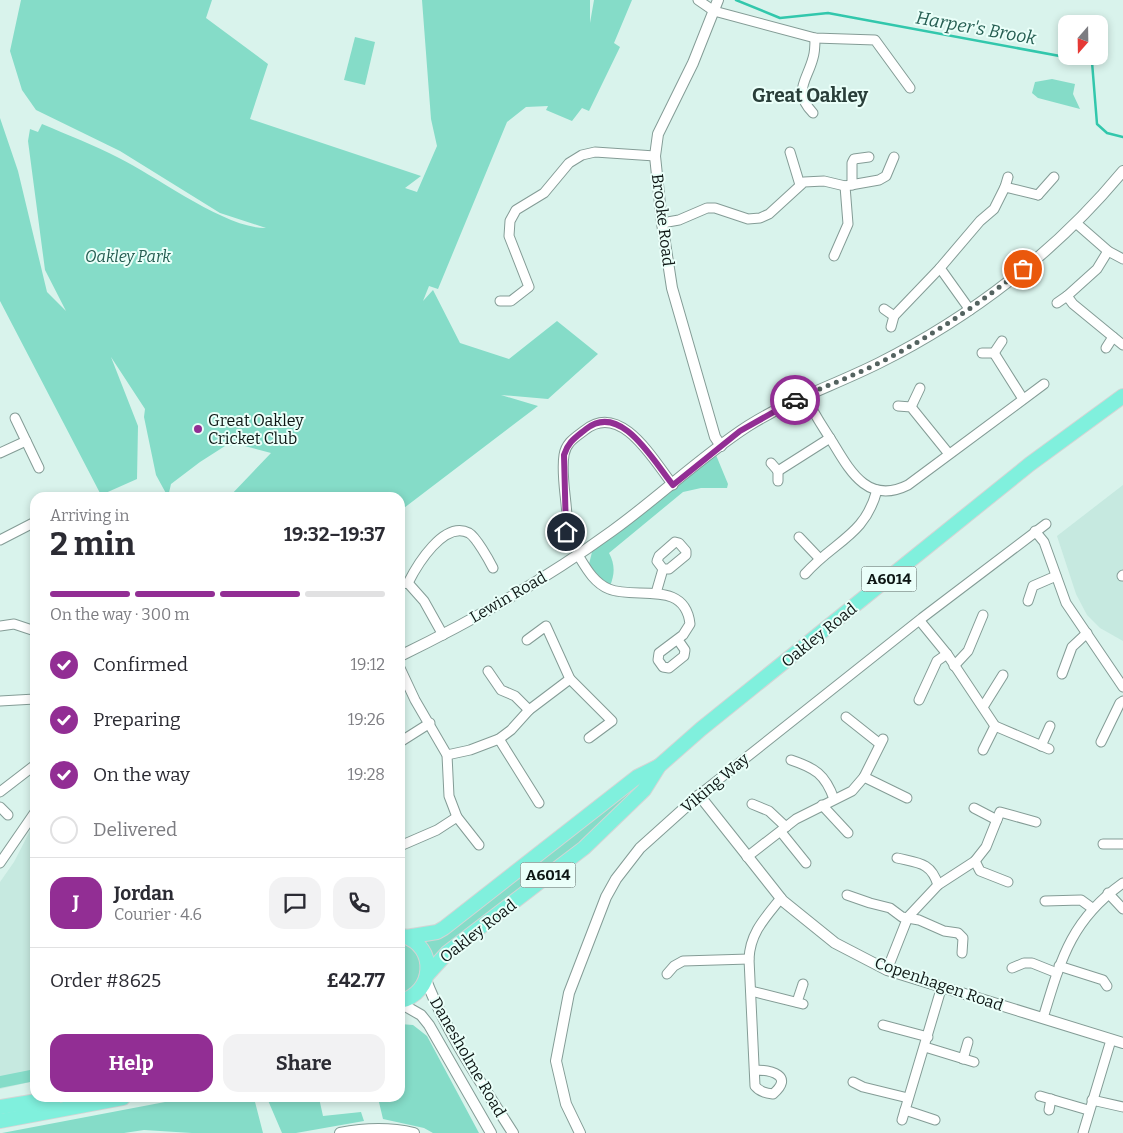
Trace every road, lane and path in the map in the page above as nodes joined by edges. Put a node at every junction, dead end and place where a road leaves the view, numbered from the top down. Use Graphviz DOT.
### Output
graph roads {
  1 [pos="698,0"];
  2 [pos="718,0"];
  3 [pos="714,11"];
  4 [pos="815,38"];
  5 [pos="910,88"];
  6 [pos="813,113"];
  7 [pos="790,152"];
  8 [pos="655,156"];
  9 [pos="869,157"];
  10 [pos="894,157"];
  11 [pos="1123,171"];
  12 [pos="1008,177"];
  13 [pos="1054,177"];
  14 [pos="800,185"];
  15 [pos="848,185"];
  16 [pos="1005,187"];
  17 [pos="1038,195"];
  18 [pos="1042,204"];
  19 [pos="662,223"];
  20 [pos="1076,223"];
  21 [pos="1108,251"];
  22 [pos="834,256"];
  23 [pos="1123,259"];
  24 [pos="940,268"];
  25 [pos="1067,296"];
  26 [pos="500,301"];
  27 [pos="1057,303"];
  28 [pos="884,310"];
  29 [pos="970,310"];
  30 [pos="894,316"];
  31 [pos="891,327"];
  32 [pos="1113,337"];
  33 [pos="1002,341"];
  34 [pos="1123,345"];
  35 [pos="1106,348"];
  36 [pos="994,353"];
  37 [pos="982,354"];
  38 [pos="1044,384"];
  39 [pos="920,388"];
  40 [pos="805,395"];
  41 [pos="1123,396"];
  42 [pos="1023,399"];
  43 [pos="898,406"];
  44 [pos="911,407"];
  45 [pos="15,418"];
  46 [pos="830,438"];
  47 [pos="26,441"];
  48 [pos="721,446"];
  49 [pos="0,453"];
  50 [pos="949,454"];
  51 [pos="771,463"];
  52 [pos="39,468"];
  53 [pos="778,471"];
  54 [pos="778,481"];
  55 [pos="673,485"];
  56 [pos="877,490"];
  57 [pos="1046,524"];
  58 [pos="30,525"];
  59 [pos="1035,531"];
  60 [pos="799,537"];
  61 [pos="0,540"];
  62 [pos="564,546"];
  63 [pos="578,555"];
  64 [pos="819,558"];
  65 [pos="494,562"];
  66 [pos="663,569"];
  67 [pos="805,574"];
  68 [pos="1056,576"];
  69 [pos="405,582"];
  70 [pos="405,584"];
  71 [pos="656,593"];
  72 [pos="1028,601"];
  73 [pos="983,615"];
  74 [pos="920,621"];
  75 [pos="0,626"];
  76 [pos="30,629"];
  77 [pos="1087,634"];
  78 [pos="443,635"];
  79 [pos="527,640"];
  80 [pos="678,640"];
  81 [pos="405,654"];
  82 [pos="947,654"];
  83 [pos="954,666"];
  84 [pos="488,671"];
  85 [pos="1062,674"];
  86 [pos="1002,675"];
  87 [pos="405,679"];
  88 [pos="570,680"];
  89 [pos="1123,687"];
  90 [pos="30,699"];
  91 [pos="918,700"];
  92 [pos="0,701"];
  93 [pos="1123,701"];
  94 [pos="983,707"];
  95 [pos="529,710"];
  96 [pos="846,716"];
  97 [pos="430,723"];
  98 [pos="995,726"];
  99 [pos="1050,726"];
  100 [pos="589,738"];
  101 [pos="405,739"];
  102 [pos="499,739"];
  103 [pos="1101,742"];
  104 [pos="880,744"];
  105 [pos="984,750"];
  106 [pos="887,753"];
  107 [pos="447,755"];
  108 [pos="791,760"];
  109 [pos="660,766"];
  110 [pos="30,769"];
  111 [pos="864,777"];
  112 [pos="0,792"];
  113 [pos="699,795"];
  114 [pos="907,798"];
  115 [pos="834,799"];
  116 [pos="539,803"];
  117 [pos="752,804"];
  118 [pos="822,805"];
  119 [pos="0,807"];
  120 [pos="974,808"];
  121 [pos="8,815"];
  122 [pos="999,816"];
  123 [pos="456,817"];
  124 [pos="30,819"];
  125 [pos="1036,822"];
  126 [pos="784,830"];
  127 [pos="848,833"];
  128 [pos="405,844"];
  129 [pos="1103,844"];
  130 [pos="1123,844"];
  131 [pos="479,845"];
  132 [pos="747,857"];
  133 [pos="897,858"];
  134 [pos="975,861"];
  135 [pos="0,863"];
  136 [pos="806,863"];
  137 [pos="1008,882"];
  138 [pos="1123,883"];
  139 [pos="938,884"];
  140 [pos="1108,893"];
  141 [pos="847,895"];
  142 [pos="781,898"];
  143 [pos="1045,901"];
  144 [pos="1092,908"];
  145 [pos="1123,908"];
  146 [pos="908,917"];
  147 [pos="405,936"];
  148 [pos="405,937"];
  149 [pos="962,954"];
  150 [pos="749,959"];
  151 [pos="1012,968"];
  152 [pos="887,970"];
  153 [pos="1058,970"];
  154 [pos="667,974"];
  155 [pos="427,977"];
  156 [pos="803,984"];
  157 [pos="942,986"];
  158 [pos="1107,986"];
  159 [pos="752,991"];
  160 [pos="405,1000"];
  161 [pos="405,1005"];
  162 [pos="1043,1018"];
  163 [pos="883,1025"];
  164 [pos="928,1037"];
  165 [pos="1111,1040"];
  166 [pos="968,1042"];
  167 [pos="1123,1043"];
  168 [pos="925,1047"];
  169 [pos="963,1059"];
  170 [pos="974,1062"];
  171 [pos="755,1070"];
  172 [pos="853,1082"];
  173 [pos="862,1087"];
  174 [pos="860,1096"];
  175 [pos="1040,1096"];
  176 [pos="908,1098"];
  177 [pos="1052,1099"];
  178 [pos="1092,1100"];
  179 [pos="31,1102"];
  180 [pos="102,1102"];
  181 [pos="0,1107"];
  182 [pos="1123,1107"];
  183 [pos="906,1110"];
  184 [pos="1049,1110"];
  185 [pos="1088,1110"];
  186 [pos="902,1120"];
  187 [pos="935,1120"];
  188 [pos="0,1121"];
  189 [pos="368,1130"];
  190 [pos="340,1133"];
  191 [pos="414,1133"];
  192 [pos="491,1133"];
  193 [pos="513,1133"];
  194 [pos="580,1133"];
  195 [pos="1082,1133"];
  1 -- 3 [label="street"];
  2 -- 3 [label="street, Brooke Road"];
  3 -- 4 [label="street"];
  3 -- 8 [label="street, Brooke Road"];
  4 -- 5 [label="street"];
  4 -- 6 [label="street"];
  7 -- 14 [label="street"];
  8 -- 19 [label="street, Brooke Road"];
  8 -- 26 [label="street"];
  9 -- 15 [label="street"];
  10 -- 15 [label="street"];
  11 -- 20 [label="street, Lewin Road"];
  12 -- 16 [label="street"];
  13 -- 17 [label="street"];
  14 -- 15 [label="street"];
  14 -- 19 [label="street"];
  15 -- 22 [label="street"];
  16 -- 17 [label="street"];
  16 -- 24 [label="street"];
  17 -- 18 [label="street"];
  19 -- 48 [label="street, Brooke Road"];
  20 -- 21 [label="street"];
  20 -- 29 [label="street, Lewin Road"];
  21 -- 23 [label="street"];
  21 -- 25 [label="street"];
  24 -- 29 [label="street"];
  24 -- 30 [label="street"];
  25 -- 27 [label="street"];
  25 -- 32 [label="street"];
  28 -- 30 [label="street"];
  29 -- 40 [label="street, Lewin Road"];
  30 -- 31 [label="street"];
  32 -- 34 [label="street"];
  32 -- 35 [label="street"];
  33 -- 36 [label="street"];
  36 -- 37 [label="street"];
  36 -- 42 [label="street"];
  38 -- 42 [label="street"];
  39 -- 44 [label="street"];
  40 -- 46 [label="street"];
  40 -- 48 [label="street, Lewin Road"];
  41 -- 109 [label="main road, Oakley Road / A6014"];
  42 -- 50 [label="street"];
  43 -- 44 [label="street"];
  44 -- 50 [label="street"];
  45 -- 47 [label="street"];
  46 -- 53 [label="street"];
  46 -- 56 [label="street"];
  47 -- 49 [label="street"];
  47 -- 52 [label="street"];
  48 -- 55 [label="street, Lewin Road"];
  50 -- 56 [label="street"];
  51 -- 53 [label="street"];
  53 -- 54 [label="street"];
  55 -- 62 [label="street"];
  55 -- 63 [label="street, Lewin Road"];
  56 -- 64 [label="street"];
  57 -- 59 [label="street, Viking Way"];
  58 -- 61 [label="street"];
  59 -- 68 [label="street"];
  59 -- 74 [label="street, Viking Way"];
  60 -- 64 [label="street"];
  63 -- 71 [label="street"];
  63 -- 78 [label="street, Lewin Road"];
  64 -- 67 [label="street"];
  65 -- 69 [label="street"];
  66 -- 71 [label="street"];
  68 -- 72 [label="street"];
  68 -- 77 [label="street"];
  70 -- 78 [label="street"];
  71 -- 80 [label="street"];
  73 -- 83 [label="street"];
  74 -- 82 [label="street"];
  74 -- 113 [label="street, Viking Way"];
  75 -- 76 [label="street"];
  77 -- 85 [label="street"];
  77 -- 89 [label="street"];
  78 -- 81 [label="street, Lewin Road"];
  79 -- 88 [label="street"];
  82 -- 83 [label="street"];
  82 -- 91 [label="street"];
  83 -- 94 [label="street"];
  84 -- 95 [label="street"];
  86 -- 94 [label="street"];
  87 -- 97 [label="street"];
  88 -- 95 [label="street"];
  88 -- 100 [label="street"];
  90 -- 92 [label="street"];
  93 -- 103 [label="street"];
  94 -- 98 [label="street"];
  95 -- 102 [label="street"];
  96 -- 104 [label="street"];
  97 -- 101 [label="street"];
  97 -- 107 [label="street"];
  98 -- 99 [label="street"];
  98 -- 105 [label="street"];
  102 -- 107 [label="street"];
  102 -- 116 [label="street"];
  104 -- 106 [label="street"];
  104 -- 111 [label="street"];
  107 -- 123 [label="street"];
  108 -- 115 [label="street"];
  109 -- 147 [label="main road, Oakley Road / A6014"];
  109 -- 155 [label="main road, Oakley Road / A6014"];
  110 -- 112 [label="street"];
  111 -- 114 [label="street"];
  111 -- 115 [label="street"];
  113 -- 132 [label="street, Copenhagen Road"];
  113 -- 194 [label="street, Viking Way"];
  115 -- 118 [label="street"];
  117 -- 126 [label="street"];
  118 -- 126 [label="street"];
  118 -- 127 [label="street"];
  119 -- 121 [label="street"];
  120 -- 122 [label="street"];
  122 -- 125 [label="street"];
  122 -- 134 [label="street"];
  123 -- 128 [label="street"];
  123 -- 131 [label="street"];
  124 -- 135 [label="street"];
  126 -- 132 [label="street"];
  126 -- 136 [label="street"];
  129 -- 130 [label="street"];
  132 -- 142 [label="street, Copenhagen Road"];
  133 -- 139 [label="street"];
  134 -- 137 [label="street"];
  134 -- 139 [label="street"];
  138 -- 140 [label="street"];
  139 -- 146 [label="street"];
  140 -- 144 [label="street"];
  140 -- 145 [label="street"];
  141 -- 146 [label="street"];
  142 -- 150 [label="street"];
  142 -- 152 [label="street, Copenhagen Road"];
  143 -- 144 [label="street"];
  144 -- 153 [label="street"];
  146 -- 149 [label="street"];
  146 -- 152 [label="street"];
  148 -- 155 [label="main road"];
  150 -- 154 [label="street"];
  150 -- 159 [label="street"];
  151 -- 153 [label="street"];
  152 -- 157 [label="street, Copenhagen Road"];
  153 -- 158 [label="street"];
  153 -- 162 [label="street"];
  155 -- 160 [label="main road, Oakley Road"];
  155 -- 193 [label="street, Danesholme Road"];
  156 -- 159 [label="street"];
  157 -- 162 [label="street, Copenhagen Road"];
  157 -- 164 [label="street"];
  159 -- 171 [label="street"];
  161 -- 192 [label="street, Danesholme Road"];
  162 -- 165 [label="street, Copenhagen Road"];
  163 -- 164 [label="street"];
  164 -- 168 [label="street"];
  165 -- 167 [label="street, Copenhagen Road"];
  165 -- 178 [label="street"];
  166 -- 169 [label="street"];
  168 -- 169 [label="street"];
  168 -- 176 [label="street"];
  169 -- 170 [label="street"];
  172 -- 173 [label="street"];
  173 -- 174 [label="street"];
  173 -- 176 [label="street"];
  175 -- 177 [label="street"];
  176 -- 183 [label="street"];
  177 -- 184 [label="street"];
  177 -- 185 [label="street"];
  178 -- 182 [label="street"];
  178 -- 185 [label="street"];
  179 -- 181 [label="main road"];
  180 -- 188 [label="main road"];
  183 -- 186 [label="street"];
  183 -- 187 [label="street"];
  185 -- 195 [label="street"];
  189 -- 190 [label="street"];
  189 -- 191 [label="street"];
}
